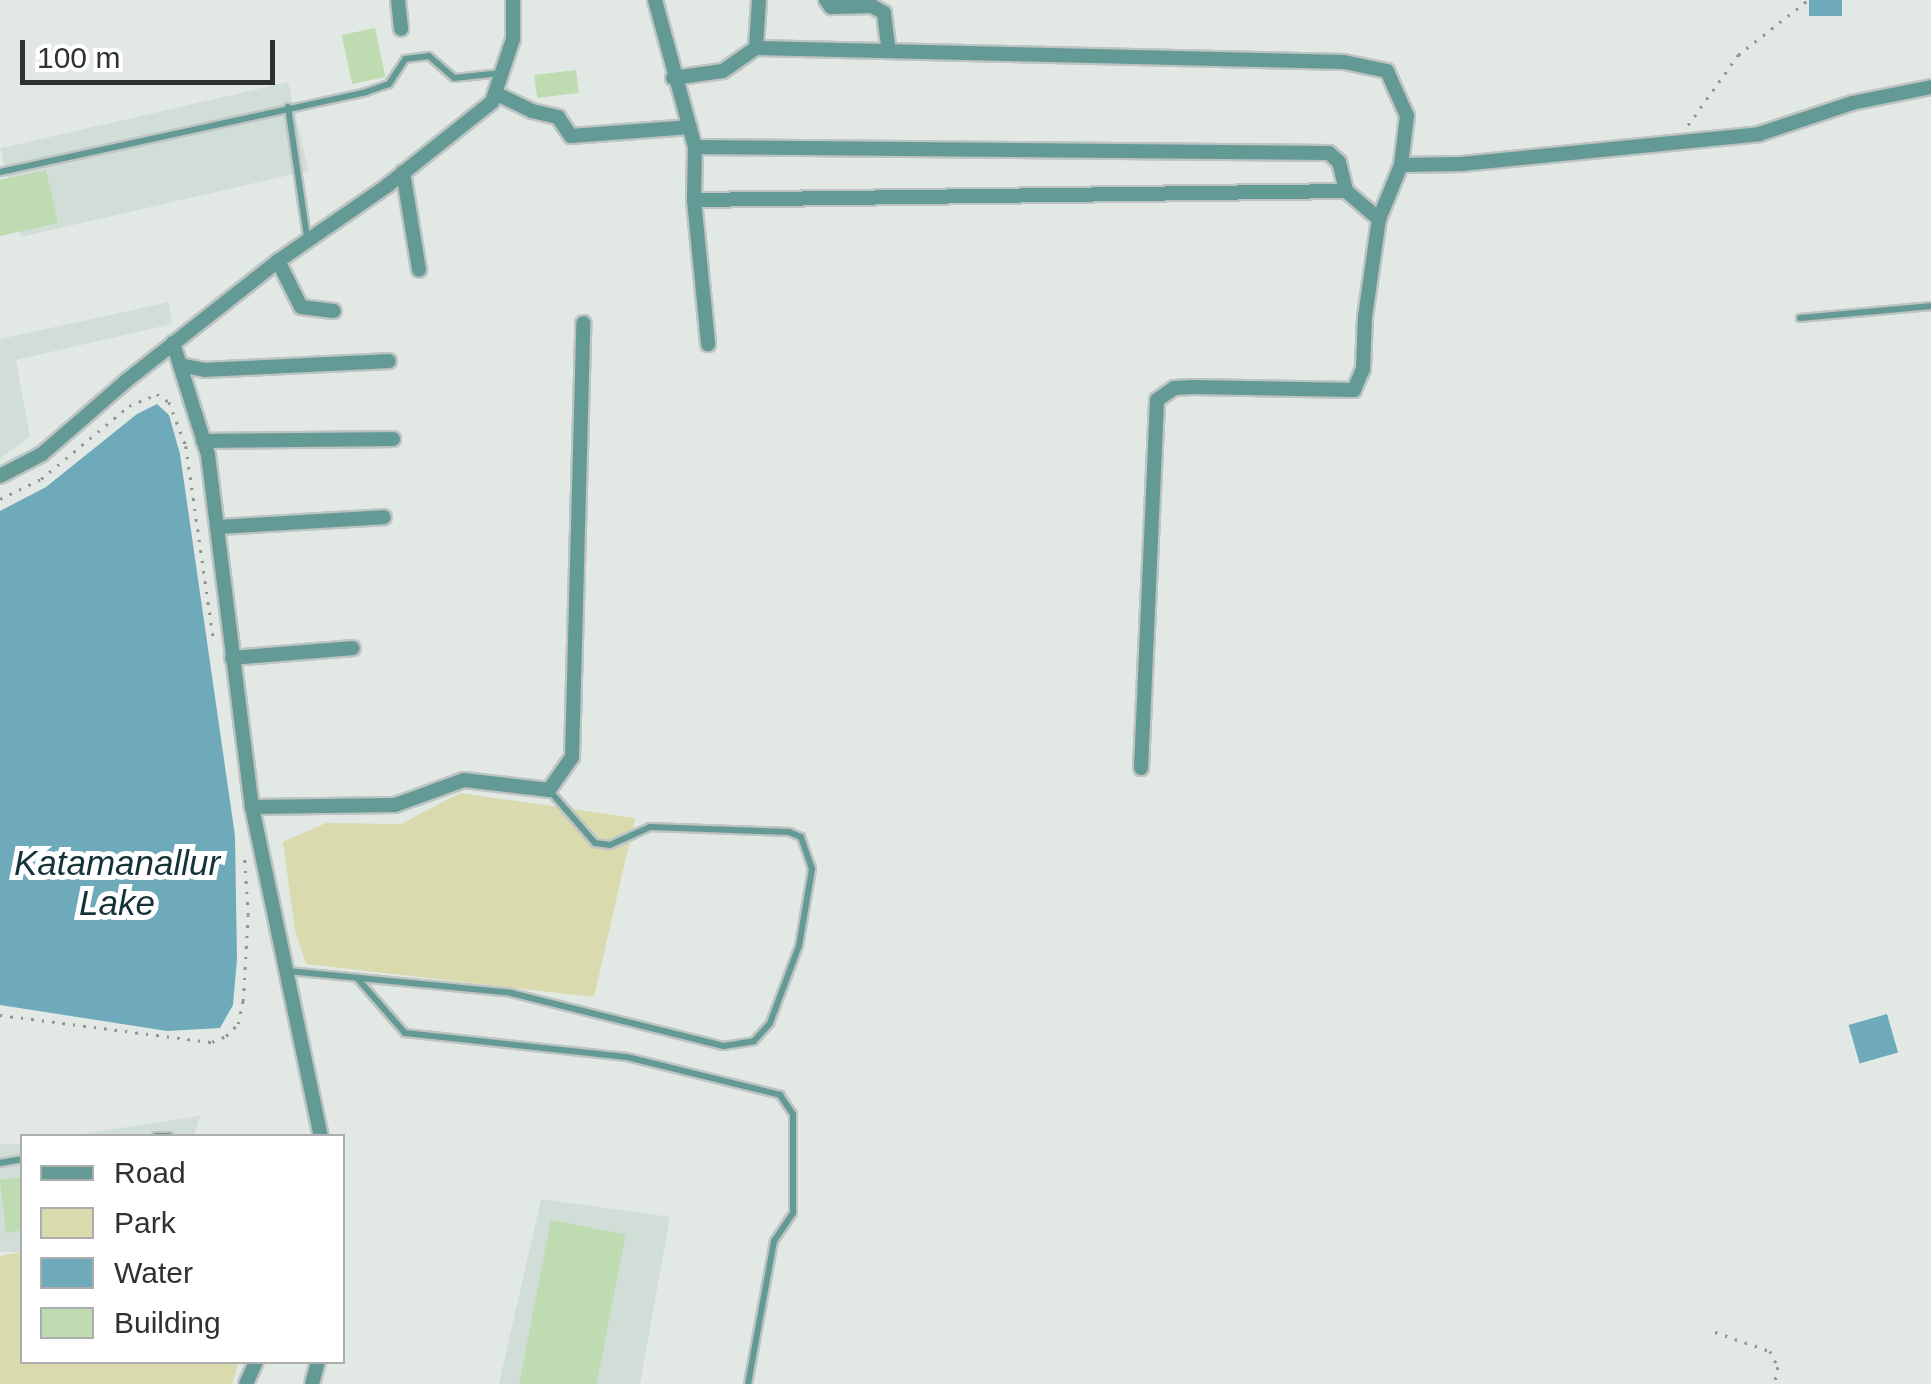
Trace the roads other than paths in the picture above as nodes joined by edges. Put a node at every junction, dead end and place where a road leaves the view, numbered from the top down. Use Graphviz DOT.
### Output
graph roads {
  1 [pos="398,0"];
  2 [pos="513,0"];
  3 [pos="655,0"];
  4 [pos="759,0"];
  5 [pos="826,0"];
  6 [pos="401,29"];
  7 [pos="756,48"];
  8 [pos="889,51"];
  9 [pos="504,73"];
  10 [pos="673,78"];
  11 [pos="1931,86"];
  12 [pos="496,93"];
  13 [pos="288,108"];
  14 [pos="690,127"];
  15 [pos="695,147"];
  16 [pos="1400,165"];
  17 [pos="0,172"];
  18 [pos="403,172"];
  19 [pos="1346,191"];
  20 [pos="694,200"];
  21 [pos="1380,219"];
  22 [pos="308,239"];
  23 [pos="278,260"];
  24 [pos="419,270"];
  25 [pos="1931,306"];
  26 [pos="334,312"];
  27 [pos="1800,318"];
  28 [pos="582,323"];
  29 [pos="173,343"];
  30 [pos="708,344"];
  31 [pos="388,361"];
  32 [pos="180,365"];
  33 [pos="393,439"];
  34 [pos="203,441"];
  35 [pos="0,476"];
  36 [pos="384,516"];
  37 [pos="216,528"];
  38 [pos="354,648"];
  39 [pos="232,658"];
  40 [pos="1141,768"];
  41 [pos="549,790"];
  42 [pos="252,808"];
  43 [pos="287,971"];
  44 [pos="356,978"];
  45 [pos="321,1134"];
  46 [pos="748,1384"];
  1 -- 6 [label="street"];
  2 -- 9 [label="street"];
  3 -- 10 [label="street"];
  4 -- 7 [label="street"];
  5 -- 8 [label="street"];
  7 -- 8 [label="street"];
  7 -- 10 [label="street"];
  8 -- 16 [label="street"];
  9 -- 12 [label="street"];
  9 -- 13 [label="lane"];
  10 -- 14 [label="street"];
  11 -- 16 [label="street"];
  12 -- 14 [label="street"];
  12 -- 18 [label="street"];
  13 -- 17 [label="lane"];
  13 -- 22 [label="lane"];
  14 -- 15 [label="street"];
  15 -- 19 [label="street"];
  15 -- 20 [label="street"];
  16 -- 21 [label="street"];
  18 -- 22 [label="street"];
  18 -- 24 [label="street"];
  19 -- 20 [label="street"];
  19 -- 21 [label="street"];
  20 -- 30 [label="street"];
  21 -- 40 [label="street"];
  22 -- 23 [label="street"];
  23 -- 26 [label="street"];
  23 -- 29 [label="street"];
  25 -- 27 [label="lane"];
  28 -- 41 [label="street"];
  29 -- 32 [label="street"];
  29 -- 35 [label="street"];
  31 -- 32 [label="street"];
  32 -- 34 [label="street"];
  33 -- 34 [label="street"];
  34 -- 37 [label="street"];
  36 -- 37 [label="street"];
  37 -- 39 [label="street"];
  38 -- 39 [label="street"];
  39 -- 42 [label="street"];
  41 -- 42 [label="street"];
  41 -- 44 [label="lane"];
  42 -- 43 [label="street"];
  43 -- 44 [label="lane"];
  43 -- 45 [label="street"];
  44 -- 46 [label="lane"];
}
